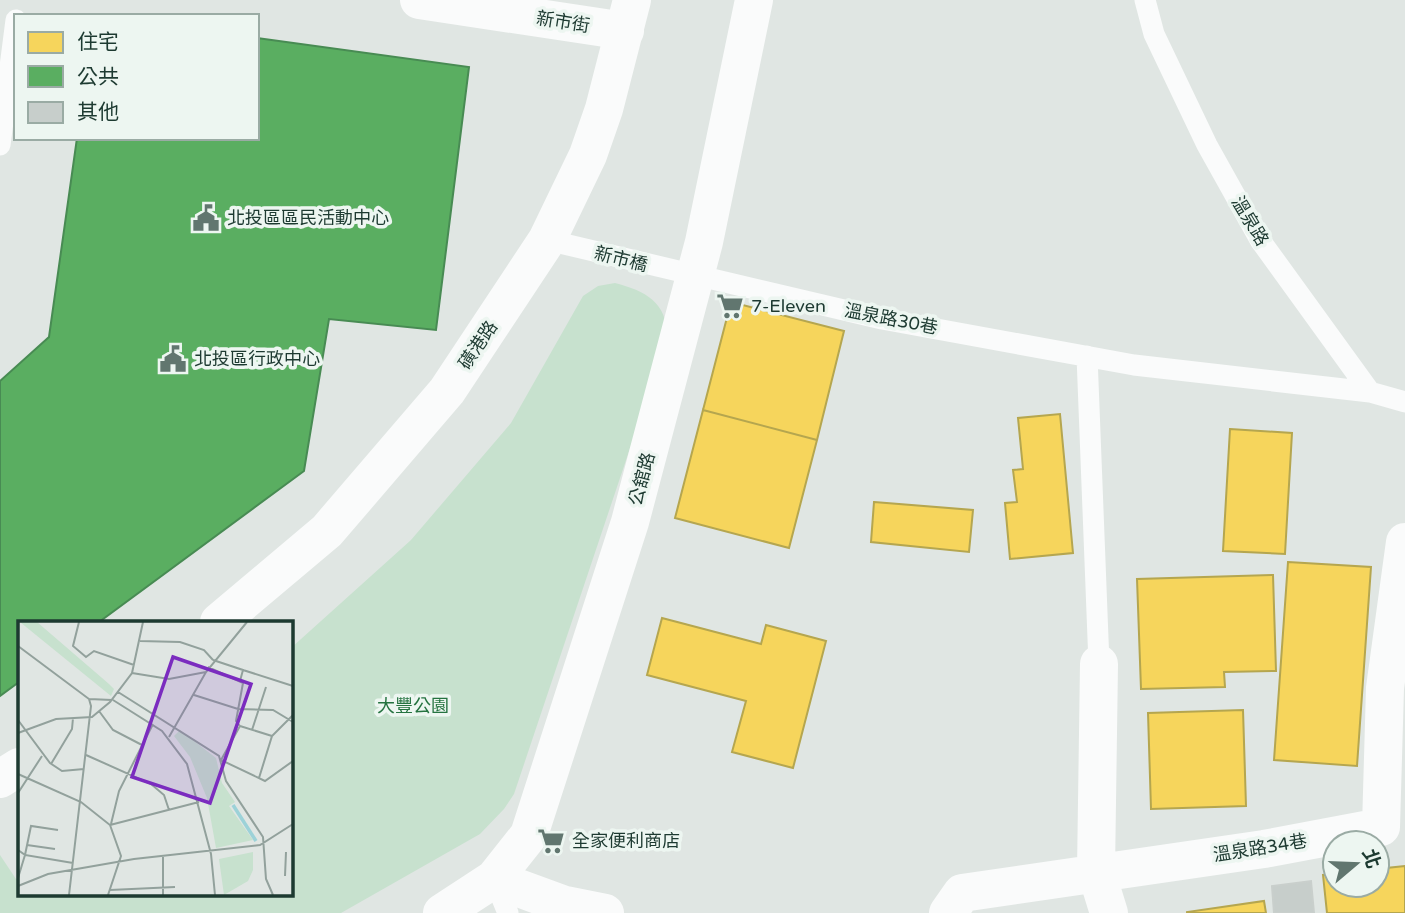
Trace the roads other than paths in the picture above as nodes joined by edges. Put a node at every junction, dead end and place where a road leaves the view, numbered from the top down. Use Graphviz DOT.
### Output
graph roads {
  1 [pos="419,0"];
  2 [pos="754,0"];
  3 [pos="1144,0"];
  4 [pos="629,15"];
  5 [pos="14,34"];
  6 [pos="0,145"];
  7 [pos="547,240"];
  8 [pos="695,277"];
  9 [pos="1087,356"];
  10 [pos="1370,392"];
  11 [pos="1405,402"];
  12 [pos="1405,542"];
  13 [pos="220,621"];
  14 [pos="1099,664"];
  15 [pos="18,768"];
  16 [pos="0,779"];
  17 [pos="1096,871"];
  18 [pos="501,896"];
  19 [pos="442,913"];
  20 [pos="605,913"];
  21 [pos="948,913"];
  22 [pos="1109,913"];
  1 -- 4 [label="street, 新市街"];
  2 -- 8 [label="street, 公舘路"];
  3 -- 10 [label="lane, 溫泉路"];
  4 -- 7 [label="street, 磺港路"];
  5 -- 6 [label="lane"];
  7 -- 8 [label="lane, 新市橋"];
  7 -- 13 [label="street, 磺港路"];
  8 -- 9 [label="lane, 溫泉路30巷"];
  8 -- 18 [label="street, 公舘路"];
  9 -- 10 [label="lane, 溫泉路30巷"];
  9 -- 14 [label="lane"];
  10 -- 11 [label="lane"];
  12 -- 17 [label="street, 溫泉路34巷"];
  14 -- 17 [label="street"];
  15 -- 16 [label="street"];
  17 -- 21 [label="street, 溫泉路34巷"];
  17 -- 22 [label="street"];
  18 -- 19 [label="street, 公舘路"];
  18 -- 20 [label="street"];
}
